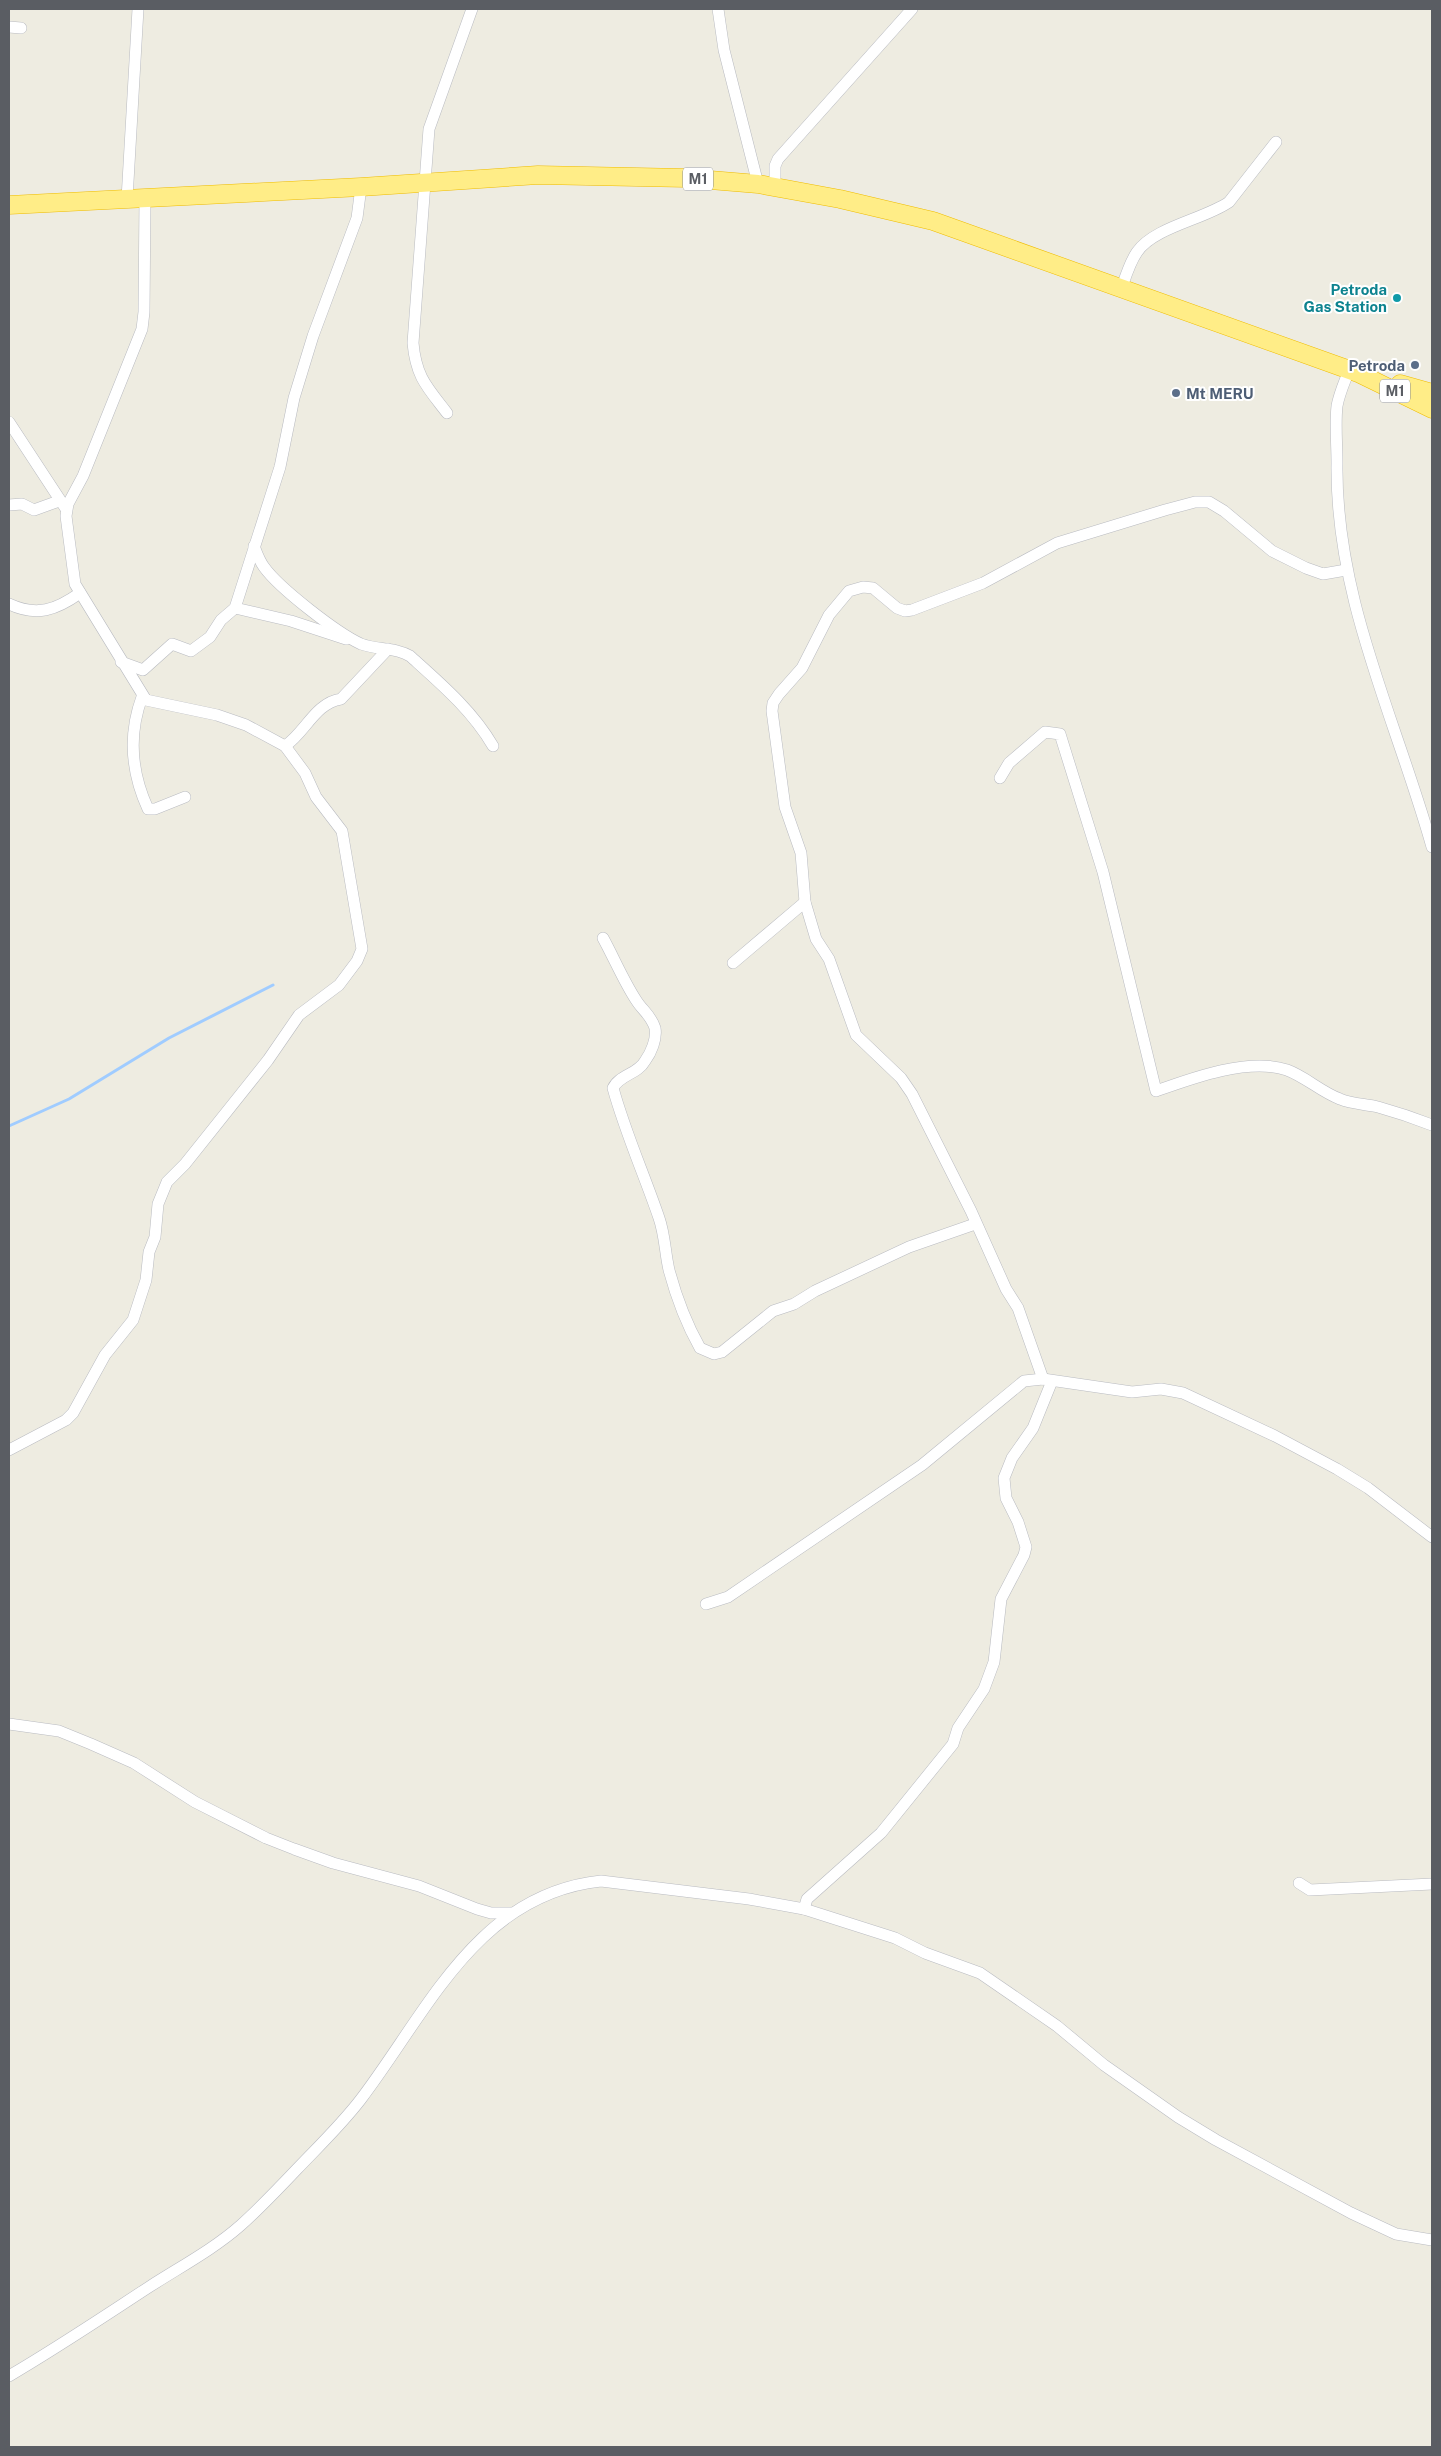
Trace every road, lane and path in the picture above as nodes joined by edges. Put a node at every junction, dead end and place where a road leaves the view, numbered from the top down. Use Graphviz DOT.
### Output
graph roads {
  1 [pos="138,9"];
  2 [pos="472,9"];
  3 [pos="718,9"];
  4 [pos="912,9"];
  5 [pos="9,27"];
  6 [pos="22,28"];
  7 [pos="1276,142"];
  8 [pos="423,182"];
  9 [pos="766,186"];
  10 [pos="361,187"];
  11 [pos="127,199"];
  12 [pos="145,199"];
  13 [pos="9,205"];
  14 [pos="1122,287"];
  15 [pos="1354,371"];
  16 [pos="1432,393"];
  17 [pos="1432,409"];
  18 [pos="447,413"];
  19 [pos="9,422"];
  20 [pos="9,505"];
  21 [pos="63,505"];
  22 [pos="254,546"];
  23 [pos="1346,570"];
  24 [pos="80,593"];
  25 [pos="9,604"];
  26 [pos="235,608"];
  27 [pos="362,644"];
  28 [pos="388,649"];
  29 [pos="121,662"];
  30 [pos="142,697"];
  31 [pos="285,746"];
  32 [pos="493,746"];
  33 [pos="1000,778"];
  34 [pos="185,797"];
  35 [pos="1432,847"];
  36 [pos="805,902"];
  37 [pos="603,938"];
  38 [pos="733,963"];
  39 [pos="1432,1125"];
  40 [pos="975,1224"];
  41 [pos="1048,1380"];
  42 [pos="9,1450"];
  43 [pos="1432,1537"];
  44 [pos="706,1604"];
  45 [pos="9,1724"];
  46 [pos="1300,1883"];
  47 [pos="1432,1884"];
  48 [pos="804,1910"];
  49 [pos="511,1913"];
  50 [pos="1432,2240"];
  51 [pos="9,2376"];
  1 -- 11 [label="street"];
  2 -- 8 [label="street"];
  3 -- 9 [label="street"];
  4 -- 9 [label="street"];
  5 -- 6 [label="street"];
  7 -- 14 [label="street"];
  8 -- 9 [label="highway, M1"];
  8 -- 10 [label="highway, M1"];
  8 -- 18 [label="street"];
  9 -- 14 [label="highway, M1"];
  10 -- 12 [label="highway, M1"];
  10 -- 22 [label="street"];
  11 -- 12 [label="highway, M1"];
  11 -- 13 [label="highway, M1"];
  12 -- 21 [label="street"];
  14 -- 15 [label="highway, M1"];
  15 -- 16 [label="highway, M1"];
  15 -- 17 [label="highway, M1"];
  15 -- 23 [label="street"];
  19 -- 21 [label="street"];
  20 -- 21 [label="street"];
  21 -- 24 [label="street"];
  22 -- 26 [label="street"];
  22 -- 27 [label="street"];
  23 -- 35 [label="street"];
  23 -- 36 [label="street"];
  24 -- 25 [label="street"];
  24 -- 29 [label="street"];
  26 -- 27 [label="street"];
  26 -- 29 [label="street"];
  27 -- 28 [label="street"];
  28 -- 31 [label="street"];
  28 -- 32 [label="street"];
  29 -- 30 [label="street"];
  30 -- 31 [label="street"];
  30 -- 34 [label="street"];
  31 -- 42 [label="street"];
  33 -- 39 [label="street"];
  36 -- 38 [label="street"];
  36 -- 40 [label="street"];
  37 -- 40 [label="street"];
  40 -- 41 [label="street"];
  41 -- 43 [label="street"];
  41 -- 44 [label="street"];
  41 -- 48 [label="street"];
  45 -- 49 [label="street"];
  46 -- 47 [label="street"];
  48 -- 49 [label="street"];
  48 -- 50 [label="street"];
  49 -- 51 [label="street"];
}
